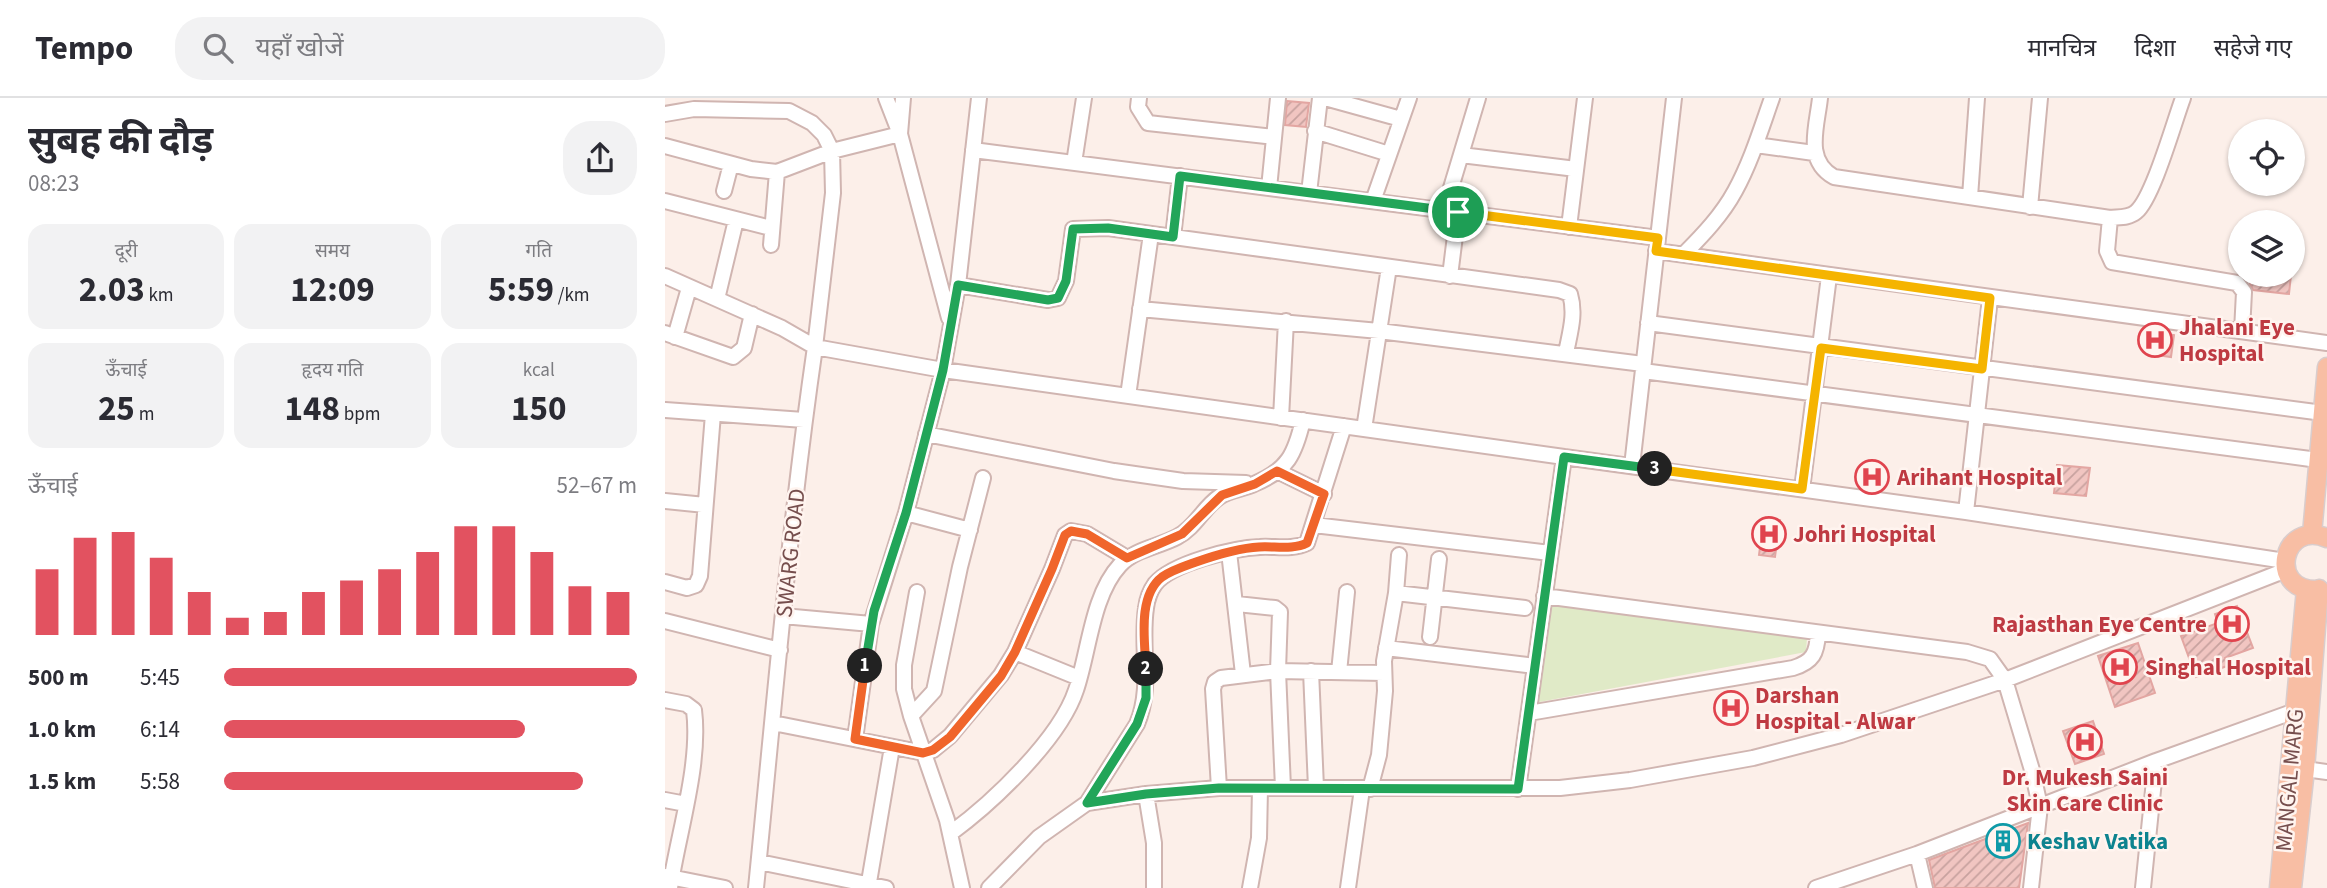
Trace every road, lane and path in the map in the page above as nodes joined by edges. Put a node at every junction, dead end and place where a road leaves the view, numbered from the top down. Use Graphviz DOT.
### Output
graph roads {
  1 [pos="886,98"];
  2 [pos="903,98"];
  3 [pos="979,98"];
  4 [pos="1084,98"];
  5 [pos="1139,98"];
  6 [pos="1278,98"];
  7 [pos="1323,98"];
  8 [pos="1409,98"];
  9 [pos="1478,98"];
  10 [pos="1585,98"];
  11 [pos="1674,98"];
  12 [pos="1772,98"];
  13 [pos="1820,98"];
  14 [pos="1977,98"];
  15 [pos="2040,98"];
  16 [pos="2183,98"];
  17 [pos="665,114"];
  18 [pos="1401,119"];
  19 [pos="1315,131"];
  20 [pos="900,134"];
  21 [pos="1274,137"];
  22 [pos="1756,145"];
  23 [pos="665,146"];
  24 [pos="973,150"];
  25 [pos="832,151"];
  26 [pos="1814,153"];
  27 [pos="1389,154"];
  28 [pos="1461,155"];
  29 [pos="1074,163"];
  30 [pos="731,164"];
  31 [pos="1576,169"];
  32 [pos="777,172"];
  33 [pos="1180,176"];
  34 [pos="1269,188"];
  35 [pos="724,191"];
  36 [pos="1309,193"];
  37 [pos="1970,197"];
  38 [pos="665,201"];
  39 [pos="1373,201"];
  40 [pos="2030,207"];
  41 [pos="1451,212"];
  42 [pos="2110,218"];
  43 [pos="736,220"];
  44 [pos="1569,227"];
  45 [pos="771,228"];
  46 [pos="1151,234"];
  47 [pos="1173,237"];
  48 [pos="771,245"];
  49 [pos="1657,245"];
  50 [pos="1683,255"];
  51 [pos="1389,267"];
  52 [pos="665,276"];
  53 [pos="1450,276"];
  54 [pos="1829,276"];
  55 [pos="958,285"];
  56 [pos="688,288"];
  57 [pos="1990,298"];
  58 [pos="717,299"];
  59 [pos="1140,309"];
  60 [pos="752,314"];
  61 [pos="1286,321"];
  62 [pos="1648,323"];
  63 [pos="951,324"];
  64 [pos="1379,331"];
  65 [pos="2242,331"];
  66 [pos="670,335"];
  67 [pos="2327,343"];
  68 [pos="815,347"];
  69 [pos="1821,348"];
  70 [pos="1566,353"];
  71 [pos="1643,367"];
  72 [pos="2327,367"];
  73 [pos="1982,369"];
  74 [pos="943,370"];
  75 [pos="1815,394"];
  76 [pos="1128,396"];
  77 [pos="665,411"];
  78 [pos="2323,413"];
  79 [pos="713,414"];
  80 [pos="1977,415"];
  81 [pos="1281,418"];
  82 [pos="804,421"];
  83 [pos="1303,421"];
  84 [pos="1344,426"];
  85 [pos="1364,429"];
  86 [pos="926,434"];
  87 [pos="1564,457"];
  88 [pos="2318,460"];
  89 [pos="1632,466"];
  90 [pos="1277,471"];
  91 [pos="983,478"];
  92 [pos="1255,484"];
  93 [pos="1802,489"];
  94 [pos="1324,494"];
  95 [pos="665,501"];
  96 [pos="705,505"];
  97 [pos="1966,512"];
  98 [pos="906,513"];
  99 [pos="1314,525"];
  100 [pos="970,530"];
  101 [pos="2319,536"];
  102 [pos="1229,552"];
  103 [pos="1551,553"];
  104 [pos="1399,555"];
  105 [pos="1127,558"];
  106 [pos="1439,559"];
  107 [pos="2285,566"];
  108 [pos="665,582"];
  109 [pos="2317,588"];
  110 [pos="917,592"];
  111 [pos="1347,592"];
  112 [pos="1396,593"];
  113 [pos="1544,596"];
  114 [pos="1434,598"];
  115 [pos="1237,604"];
  116 [pos="1525,608"];
  117 [pos="783,616"];
  118 [pos="665,621"];
  119 [pos="871,624"];
  120 [pos="1818,633"];
  121 [pos="1430,637"];
  122 [pos="1386,648"];
  123 [pos="780,650"];
  124 [pos="1015,652"];
  125 [pos="1535,666"];
  126 [pos="1278,671"];
  127 [pos="1311,671"];
  128 [pos="1339,672"];
  129 [pos="1384,673"];
  130 [pos="1243,674"];
  131 [pos="1079,678"];
  132 [pos="2005,680"];
  133 [pos="665,700"];
  134 [pos="2295,711"];
  135 [pos="1528,713"];
  136 [pos="911,716"];
  137 [pos="773,723"];
  138 [pos="855,739"];
  139 [pos="892,747"];
  140 [pos="923,753"];
  141 [pos="2156,761"];
  142 [pos="2305,769"];
  143 [pos="2327,772"];
  144 [pos="1219,788"];
  145 [pos="1261,788"];
  146 [pos="1283,788"];
  147 [pos="1316,788"];
  148 [pos="1366,789"];
  149 [pos="1518,789"];
  150 [pos="1146,794"];
  151 [pos="665,800"];
  152 [pos="1087,803"];
  153 [pos="686,804"];
  154 [pos="2040,806"];
  155 [pos="951,833"];
  156 [pos="1917,854"];
  157 [pos="759,862"];
  158 [pos="669,881"];
  159 [pos="869,886"];
  160 [pos="725,888"];
  161 [pos="756,888"];
  162 [pos="886,888"];
  163 [pos="962,888"];
  164 [pos="989,888"];
  165 [pos="1154,888"];
  166 [pos="1250,888"];
  167 [pos="1348,888"];
  168 [pos="1816,888"];
  169 [pos="1925,888"];
  170 [pos="2031,888"];
  171 [pos="2143,888"];
  172 [pos="2279,888"];
  173 [pos="2292,888"];
  1 -- 20 [label="street"];
  2 -- 20 [label="street"];
  3 -- 24 [label="street"];
  4 -- 29 [label="street"];
  5 -- 21 [label="street"];
  6 -- 21 [label="street"];
  7 -- 18 [label="street"];
  7 -- 19 [label="street"];
  8 -- 18 [label="street"];
  9 -- 28 [label="street"];
  10 -- 31 [label="street"];
  11 -- 49 [label="street"];
  12 -- 22 [label="street"];
  13 -- 26 [label="street"];
  14 -- 37 [label="street"];
  15 -- 40 [label="street"];
  16 -- 42 [label="street"];
  17 -- 25 [label="street"];
  18 -- 27 [label="street"];
  19 -- 27 [label="street"];
  19 -- 36 [label="street"];
  20 -- 25 [label="street"];
  20 -- 63 [label="street"];
  21 -- 34 [label="street"];
  22 -- 26 [label="street"];
  22 -- 50 [label="street"];
  23 -- 30 [label="street"];
  24 -- 29 [label="street"];
  24 -- 55 [label="street"];
  25 -- 32 [label="street"];
  25 -- 68 [label="street, SWARG ROAD"];
  26 -- 37 [label="street"];
  27 -- 39 [label="street"];
  28 -- 31 [label="street"];
  28 -- 41 [label="street"];
  29 -- 33 [label="street"];
  30 -- 32 [label="street"];
  30 -- 35 [label="street"];
  31 -- 44 [label="street"];
  32 -- 45 [label="street"];
  33 -- 34 [label="street"];
  33 -- 47 [label="street"];
  34 -- 36 [label="street"];
  36 -- 39 [label="street"];
  37 -- 40 [label="street"];
  38 -- 43 [label="street"];
  39 -- 41 [label="street"];
  40 -- 42 [label="street"];
  41 -- 44 [label="street"];
  41 -- 53 [label="street"];
  42 -- 65 [label="street"];
  43 -- 45 [label="street"];
  43 -- 58 [label="street"];
  44 -- 49 [label="street"];
  45 -- 48 [label="street"];
  46 -- 47 [label="street"];
  46 -- 55 [label="street"];
  46 -- 59 [label="street"];
  47 -- 51 [label="street"];
  49 -- 50 [label="street"];
  49 -- 62 [label="street"];
  50 -- 54 [label="street"];
  51 -- 53 [label="street"];
  51 -- 64 [label="street"];
  52 -- 56 [label="street"];
  53 -- 70 [label="street"];
  54 -- 57 [label="street"];
  54 -- 69 [label="street"];
  55 -- 63 [label="street"];
  56 -- 58 [label="street"];
  56 -- 66 [label="street"];
  57 -- 65 [label="street"];
  57 -- 73 [label="street"];
  58 -- 60 [label="street"];
  59 -- 61 [label="street"];
  59 -- 76 [label="street"];
  60 -- 66 [label="street"];
  60 -- 68 [label="street"];
  61 -- 64 [label="street"];
  61 -- 81 [label="street"];
  62 -- 69 [label="street"];
  62 -- 71 [label="street"];
  63 -- 74 [label="street"];
  64 -- 70 [label="street"];
  64 -- 85 [label="street"];
  65 -- 67 [label="street"];
  68 -- 74 [label="street"];
  68 -- 82 [label="street, SWARG ROAD"];
  69 -- 73 [label="street"];
  69 -- 75 [label="street"];
  70 -- 71 [label="street"];
  71 -- 75 [label="street"];
  71 -- 89 [label="street"];
  72 -- 78 [label="main road"];
  73 -- 78 [label="street"];
  73 -- 80 [label="street"];
  74 -- 76 [label="street"];
  74 -- 86 [label="street"];
  75 -- 80 [label="street"];
  75 -- 93 [label="street"];
  76 -- 81 [label="street"];
  77 -- 79 [label="street"];
  78 -- 88 [label="main road"];
  79 -- 82 [label="street"];
  79 -- 96 [label="street"];
  80 -- 88 [label="street"];
  80 -- 97 [label="street"];
  81 -- 83 [label="street"];
  82 -- 117 [label="street, SWARG ROAD"];
  83 -- 84 [label="street"];
  83 -- 90 [label="street"];
  84 -- 85 [label="street"];
  84 -- 94 [label="street"];
  85 -- 87 [label="street"];
  86 -- 92 [label="street"];
  86 -- 98 [label="street"];
  87 -- 89 [label="street"];
  87 -- 103 [label="street"];
  88 -- 101 [label="main road"];
  89 -- 93 [label="street"];
  90 -- 92 [label="street"];
  90 -- 94 [label="street"];
  91 -- 100 [label="street"];
  92 -- 105 [label="street"];
  93 -- 97 [label="street"];
  94 -- 99 [label="street"];
  95 -- 96 [label="street"];
  96 -- 108 [label="street"];
  97 -- 107 [label="street"];
  98 -- 100 [label="street"];
  98 -- 119 [label="street"];
  99 -- 102 [label="street"];
  99 -- 103 [label="street"];
  100 -- 136 [label="street"];
  101 -- 107 [label="main road"];
  102 -- 115 [label="street"];
  102 -- 152 [label="street"];
  103 -- 113 [label="street"];
  104 -- 112 [label="street"];
  105 -- 124 [label="street"];
  105 -- 131 [label="street"];
  106 -- 114 [label="street"];
  107 -- 109 [label="main road"];
  107 -- 132 [label="street"];
  109 -- 134 [label="main road, MANGAL MARG"];
  109 -- 142 [label="main road, MANGAL MARG"];
  110 -- 136 [label="street"];
  111 -- 128 [label="street"];
  112 -- 114 [label="street"];
  112 -- 122 [label="street"];
  113 -- 120 [label="street"];
  113 -- 125 [label="street"];
  114 -- 116 [label="street"];
  114 -- 121 [label="street"];
  115 -- 126 [label="street"];
  115 -- 130 [label="street"];
  117 -- 119 [label="street"];
  117 -- 123 [label="street, SWARG ROAD"];
  118 -- 123 [label="street"];
  119 -- 138 [label="street"];
  120 -- 132 [label="street"];
  120 -- 135 [label="street"];
  122 -- 125 [label="street"];
  122 -- 129 [label="street"];
  123 -- 137 [label="street, SWARG ROAD"];
  124 -- 131 [label="street"];
  124 -- 140 [label="street"];
  125 -- 135 [label="street"];
  126 -- 127 [label="street"];
  126 -- 130 [label="street"];
  126 -- 146 [label="street"];
  127 -- 128 [label="street"];
  127 -- 147 [label="street"];
  128 -- 129 [label="street"];
  129 -- 148 [label="street"];
  130 -- 144 [label="street"];
  131 -- 155 [label="street"];
  132 -- 149 [label="street"];
  132 -- 154 [label="street"];
  133 -- 153 [label="street"];
  134 -- 141 [label="street"];
  134 -- 172 [label="main road, MANGAL MARG"];
  135 -- 149 [label="street"];
  136 -- 140 [label="street"];
  137 -- 138 [label="street"];
  137 -- 157 [label="street, SWARG ROAD"];
  138 -- 139 [label="street"];
  139 -- 140 [label="street"];
  139 -- 159 [label="street"];
  140 -- 155 [label="street"];
  141 -- 154 [label="street"];
  141 -- 171 [label="street"];
  142 -- 143 [label="street"];
  142 -- 173 [label="main road, MANGAL MARG"];
  144 -- 145 [label="street"];
  144 -- 150 [label="street"];
  145 -- 146 [label="street"];
  145 -- 166 [label="street"];
  146 -- 147 [label="street"];
  147 -- 148 [label="street"];
  148 -- 149 [label="street"];
  148 -- 167 [label="street"];
  150 -- 152 [label="street"];
  150 -- 165 [label="street"];
  151 -- 153 [label="street"];
  152 -- 164 [label="street"];
  153 -- 158 [label="street"];
  154 -- 156 [label="street"];
  154 -- 170 [label="street"];
  155 -- 163 [label="street"];
  156 -- 168 [label="street"];
  156 -- 169 [label="street"];
  157 -- 159 [label="street"];
  157 -- 161 [label="street, SWARG ROAD"];
  158 -- 160 [label="street"];
  159 -- 162 [label="street"];
}
